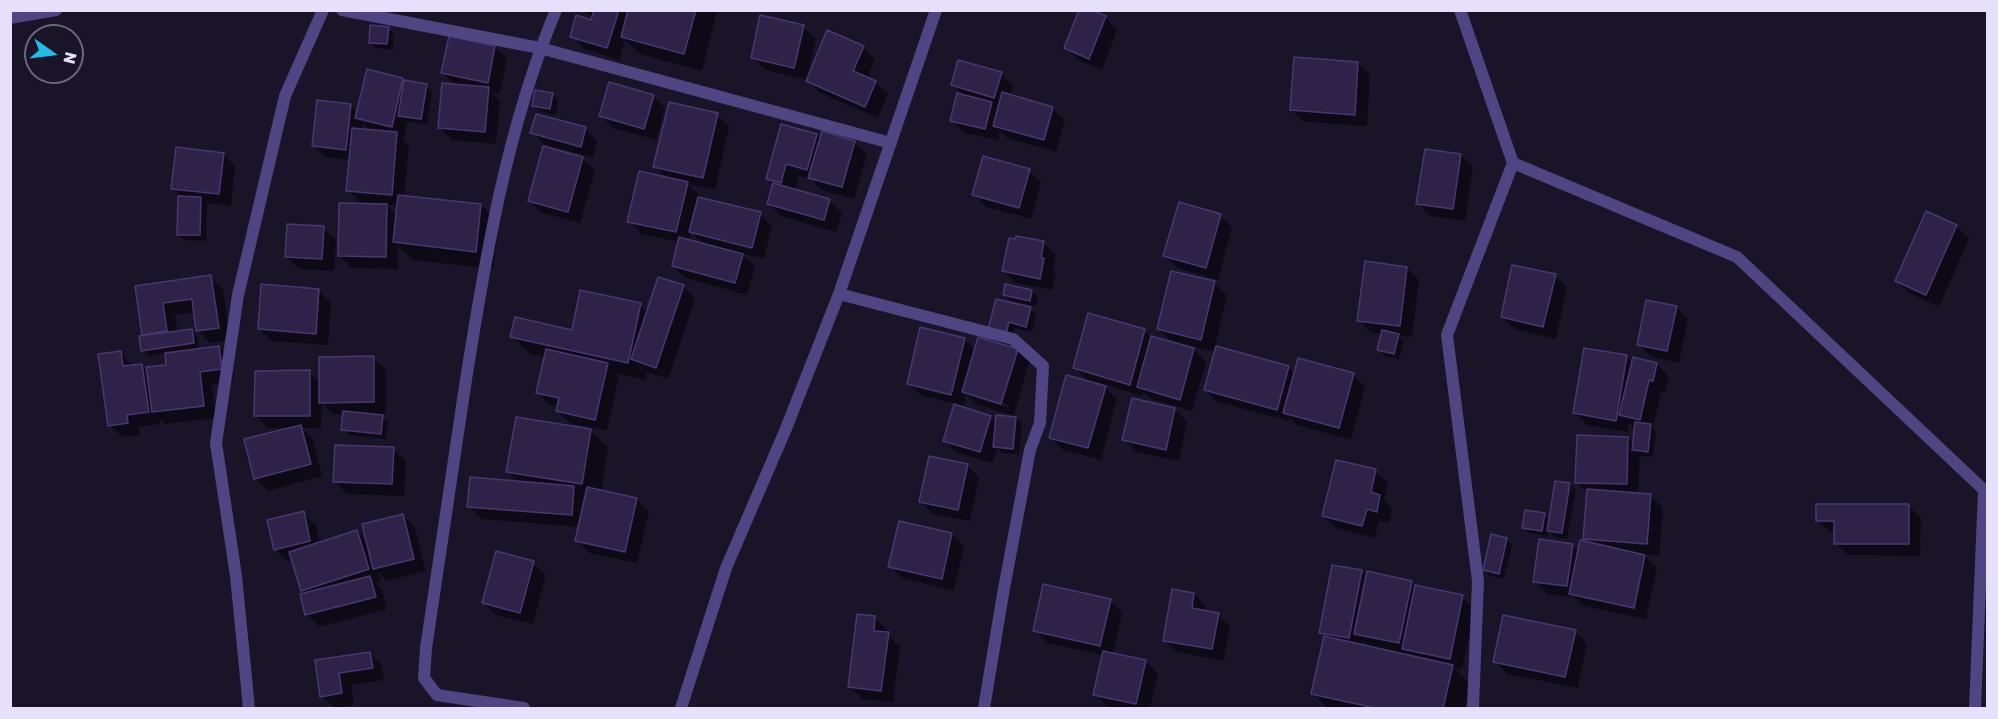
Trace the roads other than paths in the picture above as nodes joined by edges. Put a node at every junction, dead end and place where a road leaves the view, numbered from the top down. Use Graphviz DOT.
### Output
graph roads {
  1 [pos="56,10"];
  2 [pos="322,10"];
  3 [pos="342,10"];
  4 [pos="556,10"];
  5 [pos="936,10"];
  6 [pos="1460,10"];
  7 [pos="10,18"];
  8 [pos="540,48"];
  9 [pos="891,143"];
  10 [pos="1514,163"];
  11 [pos="839,294"];
  12 [pos="249,708"];
  13 [pos="524,708"];
  14 [pos="681,708"];
  15 [pos="984,708"];
  16 [pos="1473,708"];
  17 [pos="1975,708"];
  1 -- 7 [label="street"];
  2 -- 12 [label="street"];
  3 -- 8 [label="street"];
  4 -- 8 [label="street"];
  5 -- 9 [label="street"];
  6 -- 10 [label="street"];
  8 -- 9 [label="street"];
  8 -- 13 [label="street"];
  9 -- 11 [label="street"];
  10 -- 16 [label="street"];
  10 -- 17 [label="street"];
  11 -- 14 [label="street"];
  11 -- 15 [label="street"];
}
